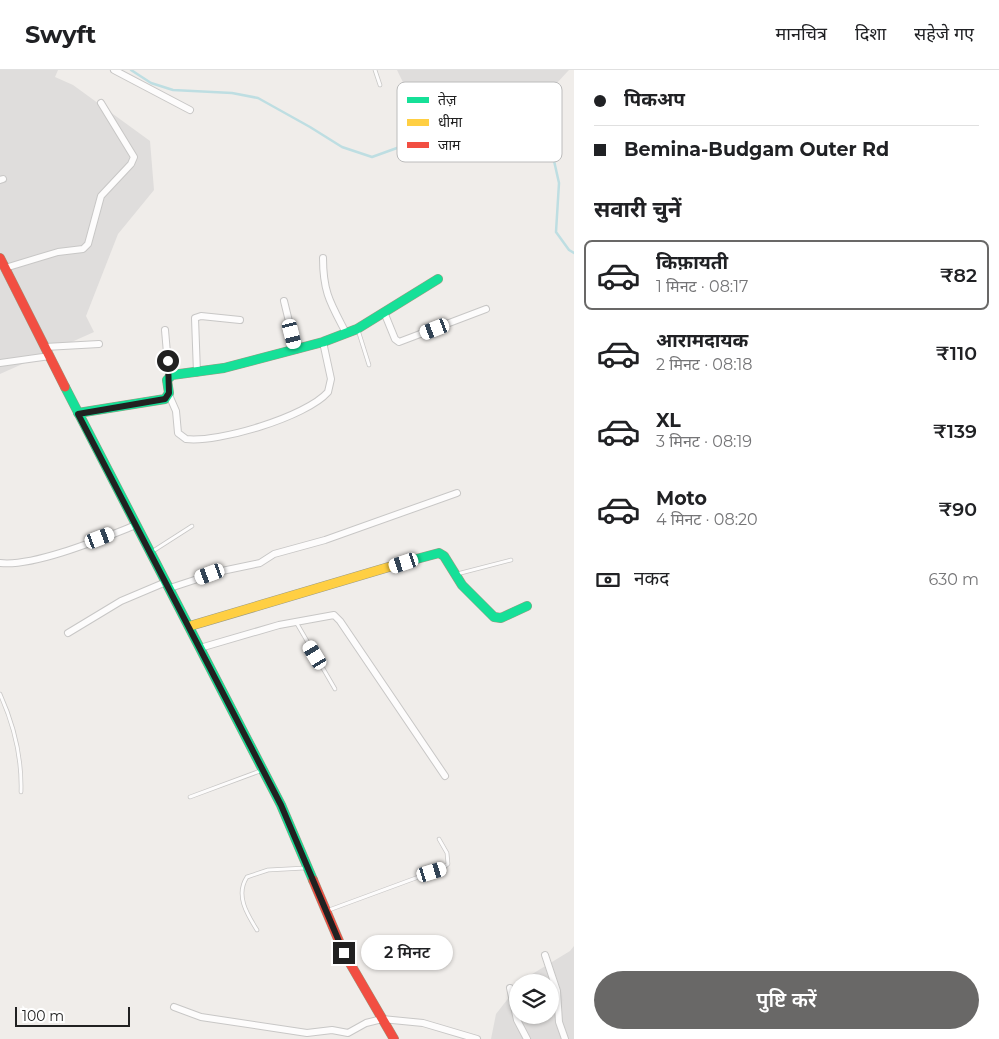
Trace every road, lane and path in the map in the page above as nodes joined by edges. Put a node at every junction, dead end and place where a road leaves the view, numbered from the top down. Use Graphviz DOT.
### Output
graph roads {
  1 [pos="114,70"];
  2 [pos="375,70"];
  3 [pos="380,84"];
  4 [pos="101,103"];
  5 [pos="190,110"];
  6 [pos="0,258"];
  7 [pos="323,258"];
  8 [pos="5,268"];
  9 [pos="0,277"];
  10 [pos="438,279"];
  11 [pos="11,280"];
  12 [pos="284,301"];
  13 [pos="486,309"];
  14 [pos="384,312"];
  15 [pos="240,320"];
  16 [pos="358,329"];
  17 [pos="166,330"];
  18 [pos="346,333"];
  19 [pos="323,342"];
  20 [pos="99,344"];
  21 [pos="45,347"];
  22 [pos="296,350"];
  23 [pos="50,356"];
  24 [pos="0,362"];
  25 [pos="369,365"];
  26 [pos="197,373"];
  27 [pos="169,376"];
  28 [pos="169,395"];
  29 [pos="78,414"];
  30 [pos="457,493"];
  31 [pos="136,525"];
  32 [pos="192,526"];
  33 [pos="150,553"];
  34 [pos="511,560"];
  35 [pos="0,564"];
  36 [pos="454,574"];
  37 [pos="168,585"];
  38 [pos="527,606"];
  39 [pos="295,621"];
  40 [pos="190,626"];
  41 [pos="68,633"];
  42 [pos="200,648"];
  43 [pos="335,689"];
  44 [pos="0,694"];
  45 [pos="264,770"];
  46 [pos="445,776"];
  47 [pos="21,792"];
  48 [pos="190,797"];
  49 [pos="440,839"];
  50 [pos="309,868"];
  51 [pos="326,911"];
  52 [pos="257,930"];
  53 [pos="545,955"];
  54 [pos="174,1007"];
  55 [pos="382,1019"];
  56 [pos="518,1024"];
  57 [pos="394,1039"];
  58 [pos="477,1039"];
  59 [pos="527,1039"];
  60 [pos="566,1039"];
  1 -- 5 [label="street"];
  2 -- 3 [label="lane"];
  4 -- 8 [label="street"];
  6 -- 8 [label="main road"];
  7 -- 18 [label="street"];
  8 -- 11 [label="main road"];
  9 -- 11 [label="street"];
  10 -- 14 [label="main road"];
  11 -- 21 [label="main road"];
  12 -- 22 [label="street"];
  13 -- 14 [label="street"];
  14 -- 16 [label="main road"];
  15 -- 26 [label="street"];
  16 -- 18 [label="main road"];
  16 -- 25 [label="lane"];
  17 -- 27 [label="street"];
  18 -- 19 [label="main road"];
  19 -- 22 [label="main road"];
  19 -- 28 [label="street"];
  20 -- 21 [label="street"];
  21 -- 23 [label="main road"];
  22 -- 26 [label="main road"];
  23 -- 24 [label="street"];
  23 -- 29 [label="main road"];
  26 -- 27 [label="main road"];
  27 -- 28 [label="main road"];
  28 -- 29 [label="main road"];
  29 -- 31 [label="main road"];
  30 -- 37 [label="street"];
  31 -- 33 [label="main road"];
  31 -- 35 [label="street"];
  32 -- 33 [label="lane"];
  33 -- 37 [label="main road"];
  34 -- 36 [label="lane"];
  36 -- 38 [label="main road"];
  36 -- 40 [label="main road"];
  37 -- 40 [label="main road"];
  37 -- 41 [label="street"];
  39 -- 42 [label="street"];
  39 -- 43 [label="lane"];
  39 -- 46 [label="street"];
  40 -- 42 [label="main road"];
  42 -- 45 [label="main road"];
  44 -- 47 [label="lane"];
  45 -- 48 [label="lane"];
  45 -- 50 [label="main road"];
  49 -- 51 [label="lane"];
  50 -- 51 [label="main road"];
  50 -- 52 [label="lane"];
  51 -- 55 [label="main road"];
  53 -- 60 [label="street"];
  54 -- 55 [label="street"];
  55 -- 57 [label="main road"];
  55 -- 58 [label="street"];
  56 -- 59 [label="street"];
}
